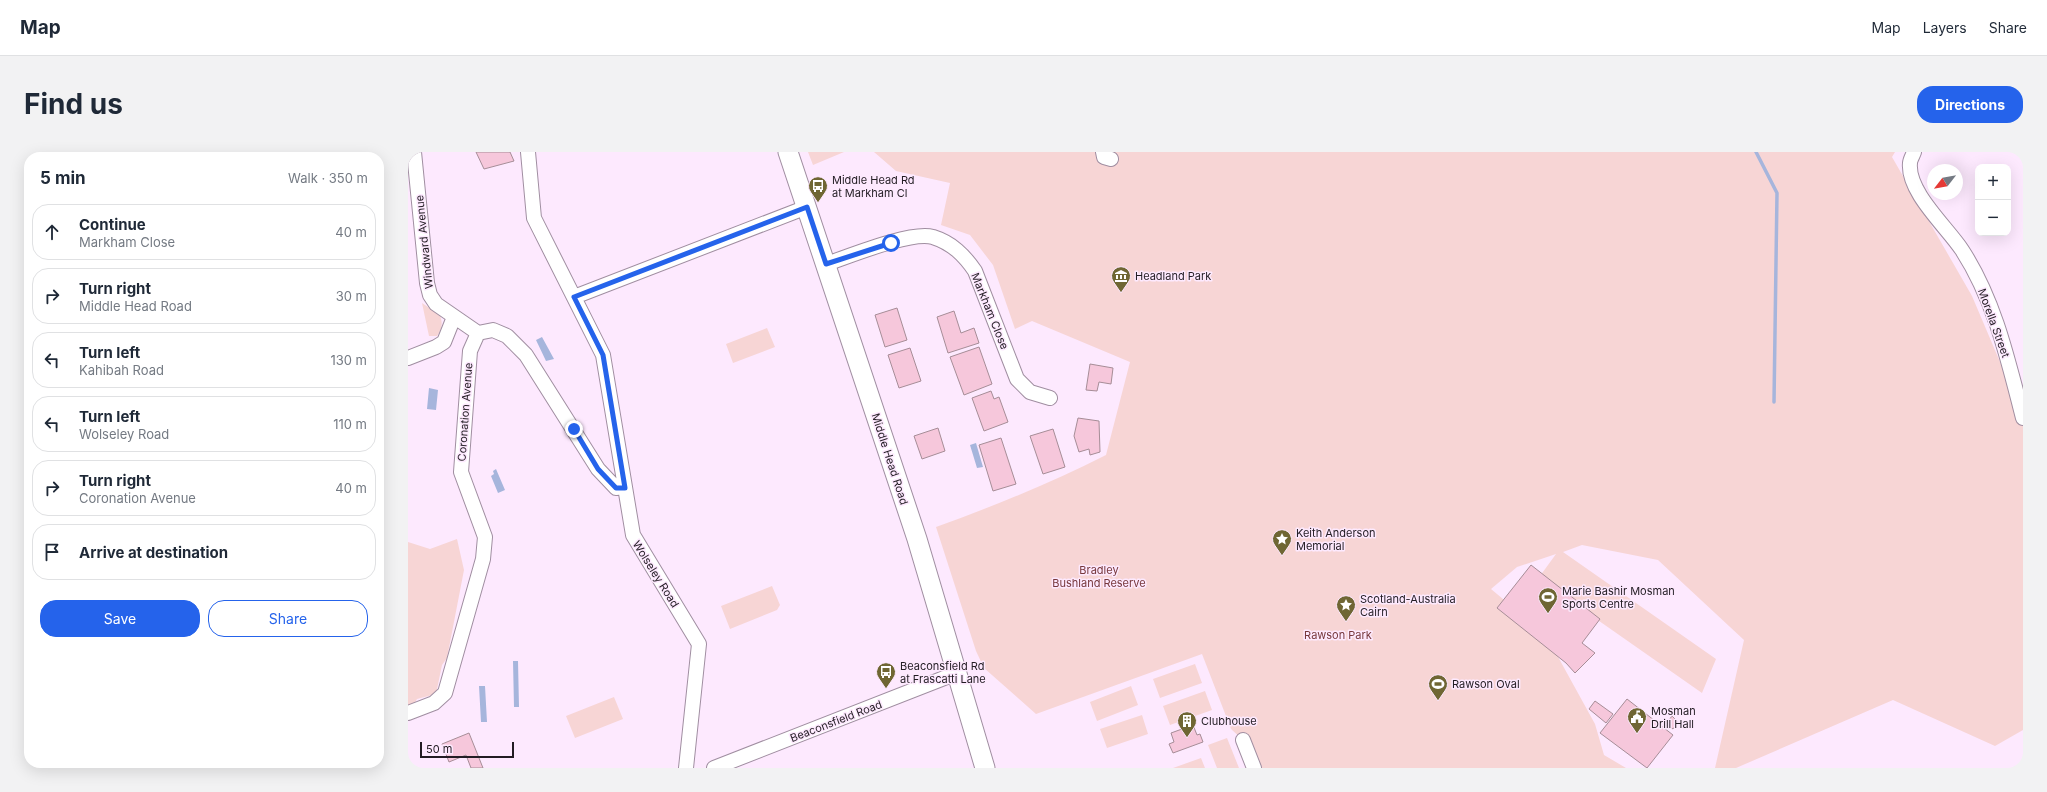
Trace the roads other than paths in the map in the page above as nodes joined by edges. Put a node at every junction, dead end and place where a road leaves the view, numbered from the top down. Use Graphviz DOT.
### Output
graph roads {
  1 [pos="414,152"];
  2 [pos="528,152"];
  3 [pos="788,152"];
  4 [pos="1914,152"];
  5 [pos="807,207"];
  6 [pos="826,264"];
  7 [pos="574,297"];
  8 [pos="454,317"];
  9 [pos="478,333"];
  10 [pos="408,358"];
  11 [pos="1050,398"];
  12 [pos="2023,418"];
  13 [pos="625,488"];
  14 [pos="957,673"];
  15 [pos="408,713"];
  16 [pos="1243,740"];
  17 [pos="686,768"];
  18 [pos="714,768"];
  19 [pos="985,768"];
  20 [pos="1254,768"];
  1 -- 8 [label="street, Windward Avenue"];
  2 -- 7 [label="street, Wolseley Road"];
  3 -- 5 [label="street, Middle Head Road"];
  4 -- 12 [label="street, Morella Street"];
  5 -- 6 [label="street, Middle Head Road"];
  5 -- 7 [label="street"];
  6 -- 11 [label="street, Markham Close"];
  6 -- 14 [label="street, Middle Head Road"];
  7 -- 13 [label="street, Wolseley Road"];
  8 -- 9 [label="street, Windward Avenue"];
  8 -- 10 [label="street"];
  9 -- 13 [label="street"];
  9 -- 15 [label="street, Coronation Avenue"];
  13 -- 17 [label="street, Wolseley Road"];
  14 -- 18 [label="street, Beaconsfield Road"];
  14 -- 19 [label="street, Middle Head Road"];
  16 -- 20 [label="street"];
}
